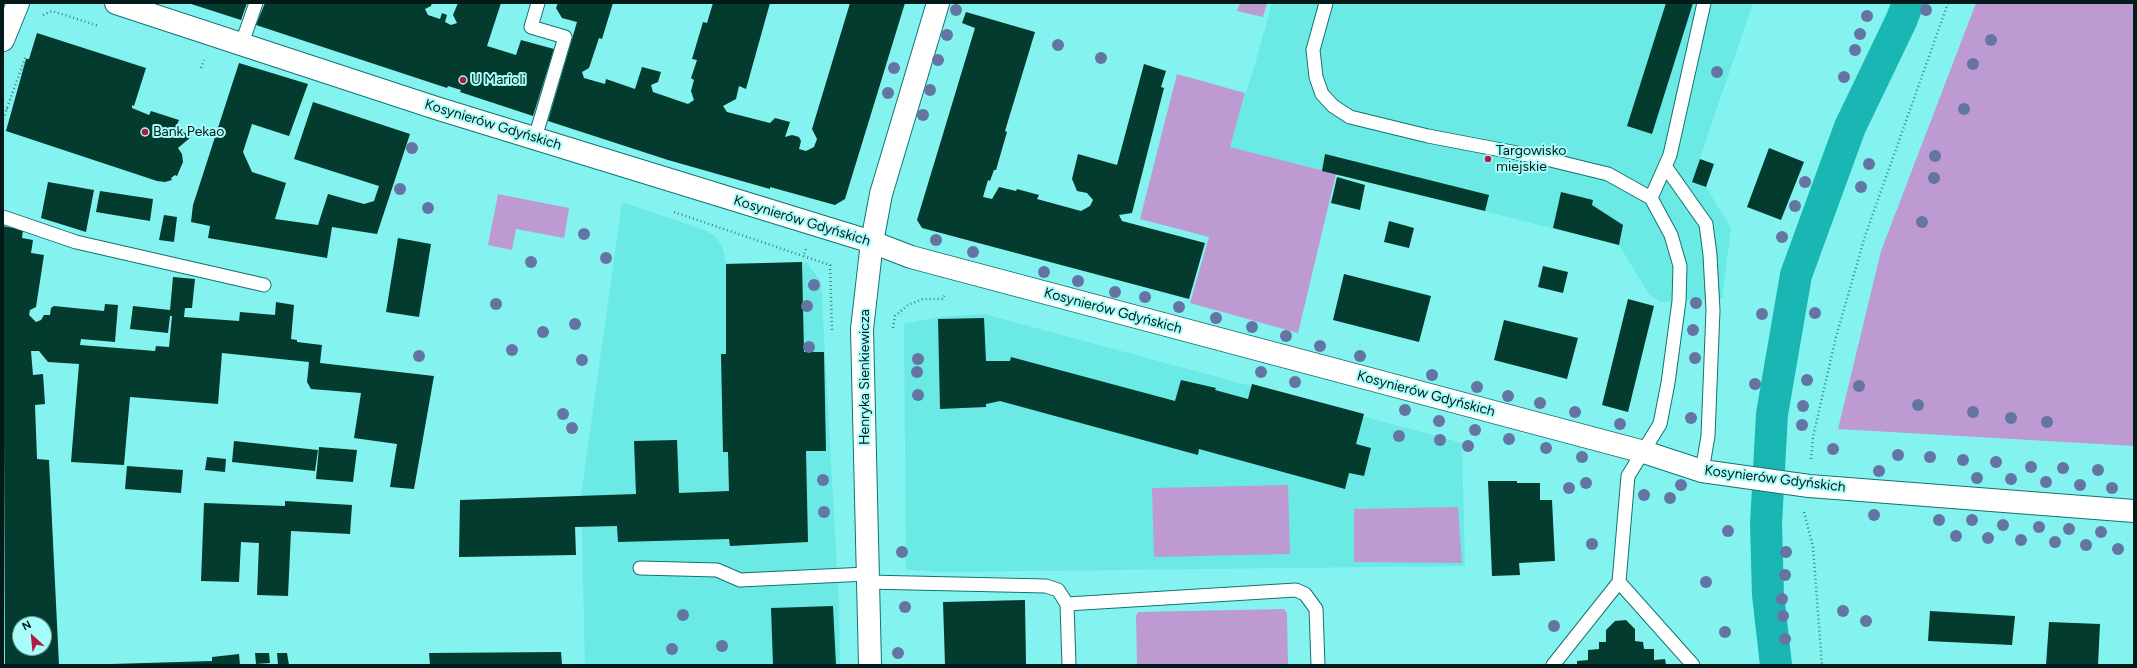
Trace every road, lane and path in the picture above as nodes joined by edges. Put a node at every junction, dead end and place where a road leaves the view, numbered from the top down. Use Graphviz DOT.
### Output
graph roads {
  1 [pos="18,3"];
  2 [pos="116,3"];
  3 [pos="256,3"];
  4 [pos="538,3"];
  5 [pos="938,3"];
  6 [pos="1326,3"];
  7 [pos="1704,3"];
  8 [pos="1948,3"];
  9 [pos="40,17"];
  10 [pos="106,28"];
  11 [pos="3,40"];
  12 [pos="242,43"];
  13 [pos="27,53"];
  14 [pos="197,57"];
  15 [pos="204,59"];
  16 [pos="209,60"];
  17 [pos="201,68"];
  18 [pos="3,107"];
  19 [pos="8,109"];
  20 [pos="3,119"];
  21 [pos="536,138"];
  22 [pos="1665,166"];
  23 [pos="1651,198"];
  24 [pos="3,217"];
  25 [pos="872,242"];
  26 [pos="809,245"];
  27 [pos="264,285"];
  28 [pos="943,299"];
  29 [pos="893,328"];
  30 [pos="832,330"];
  31 [pos="1644,452"];
  32 [pos="1811,457"];
  33 [pos="1702,471"];
  34 [pos="1804,511"];
  35 [pos="2134,511"];
  36 [pos="640,568"];
  37 [pos="867,578"];
  38 [pos="1619,582"];
  39 [pos="1067,604"];
  40 [pos="870,665"];
  41 [pos="1069,665"];
  42 [pos="1318,665"];
  43 [pos="1553,665"];
  44 [pos="1693,665"];
  45 [pos="1822,665"];
  1 -- 11 [label="street"];
  2 -- 12 [label="street, Kosynierów Gdyńskich"];
  3 -- 12 [label="lane"];
  4 -- 21 [label="lane"];
  5 -- 25 [label="street, Henryka Sienkiewicza"];
  6 -- 23 [label="lane"];
  7 -- 22 [label="lane"];
  8 -- 32 [label="path"];
  9 -- 10 [label="path"];
  12 -- 21 [label="street, Kosynierów Gdyńskich"];
  13 -- 19 [label="path"];
  14 -- 15 [label="path"];
  15 -- 16 [label="path"];
  15 -- 17 [label="path"];
  18 -- 19 [label="path"];
  19 -- 20 [label="path"];
  21 -- 25 [label="street, Kosynierów Gdyńskich"];
  22 -- 23 [label="lane"];
  22 -- 33 [label="lane"];
  23 -- 31 [label="lane"];
  24 -- 27 [label="lane"];
  25 -- 31 [label="street, Kosynierów Gdyńskich"];
  25 -- 37 [label="street, Henryka Sienkiewicza"];
  26 -- 30 [label="path"];
  28 -- 29 [label="path"];
  31 -- 33 [label="street, Kosynierów Gdyńskich"];
  31 -- 38 [label="lane"];
  33 -- 35 [label="street, Kosynierów Gdyńskich"];
  34 -- 45 [label="path"];
  36 -- 37 [label="lane"];
  37 -- 39 [label="lane"];
  37 -- 40 [label="street, Henryka Sienkiewicza"];
  38 -- 43 [label="lane"];
  38 -- 44 [label="lane"];
  39 -- 41 [label="lane"];
  39 -- 42 [label="lane"];
}
